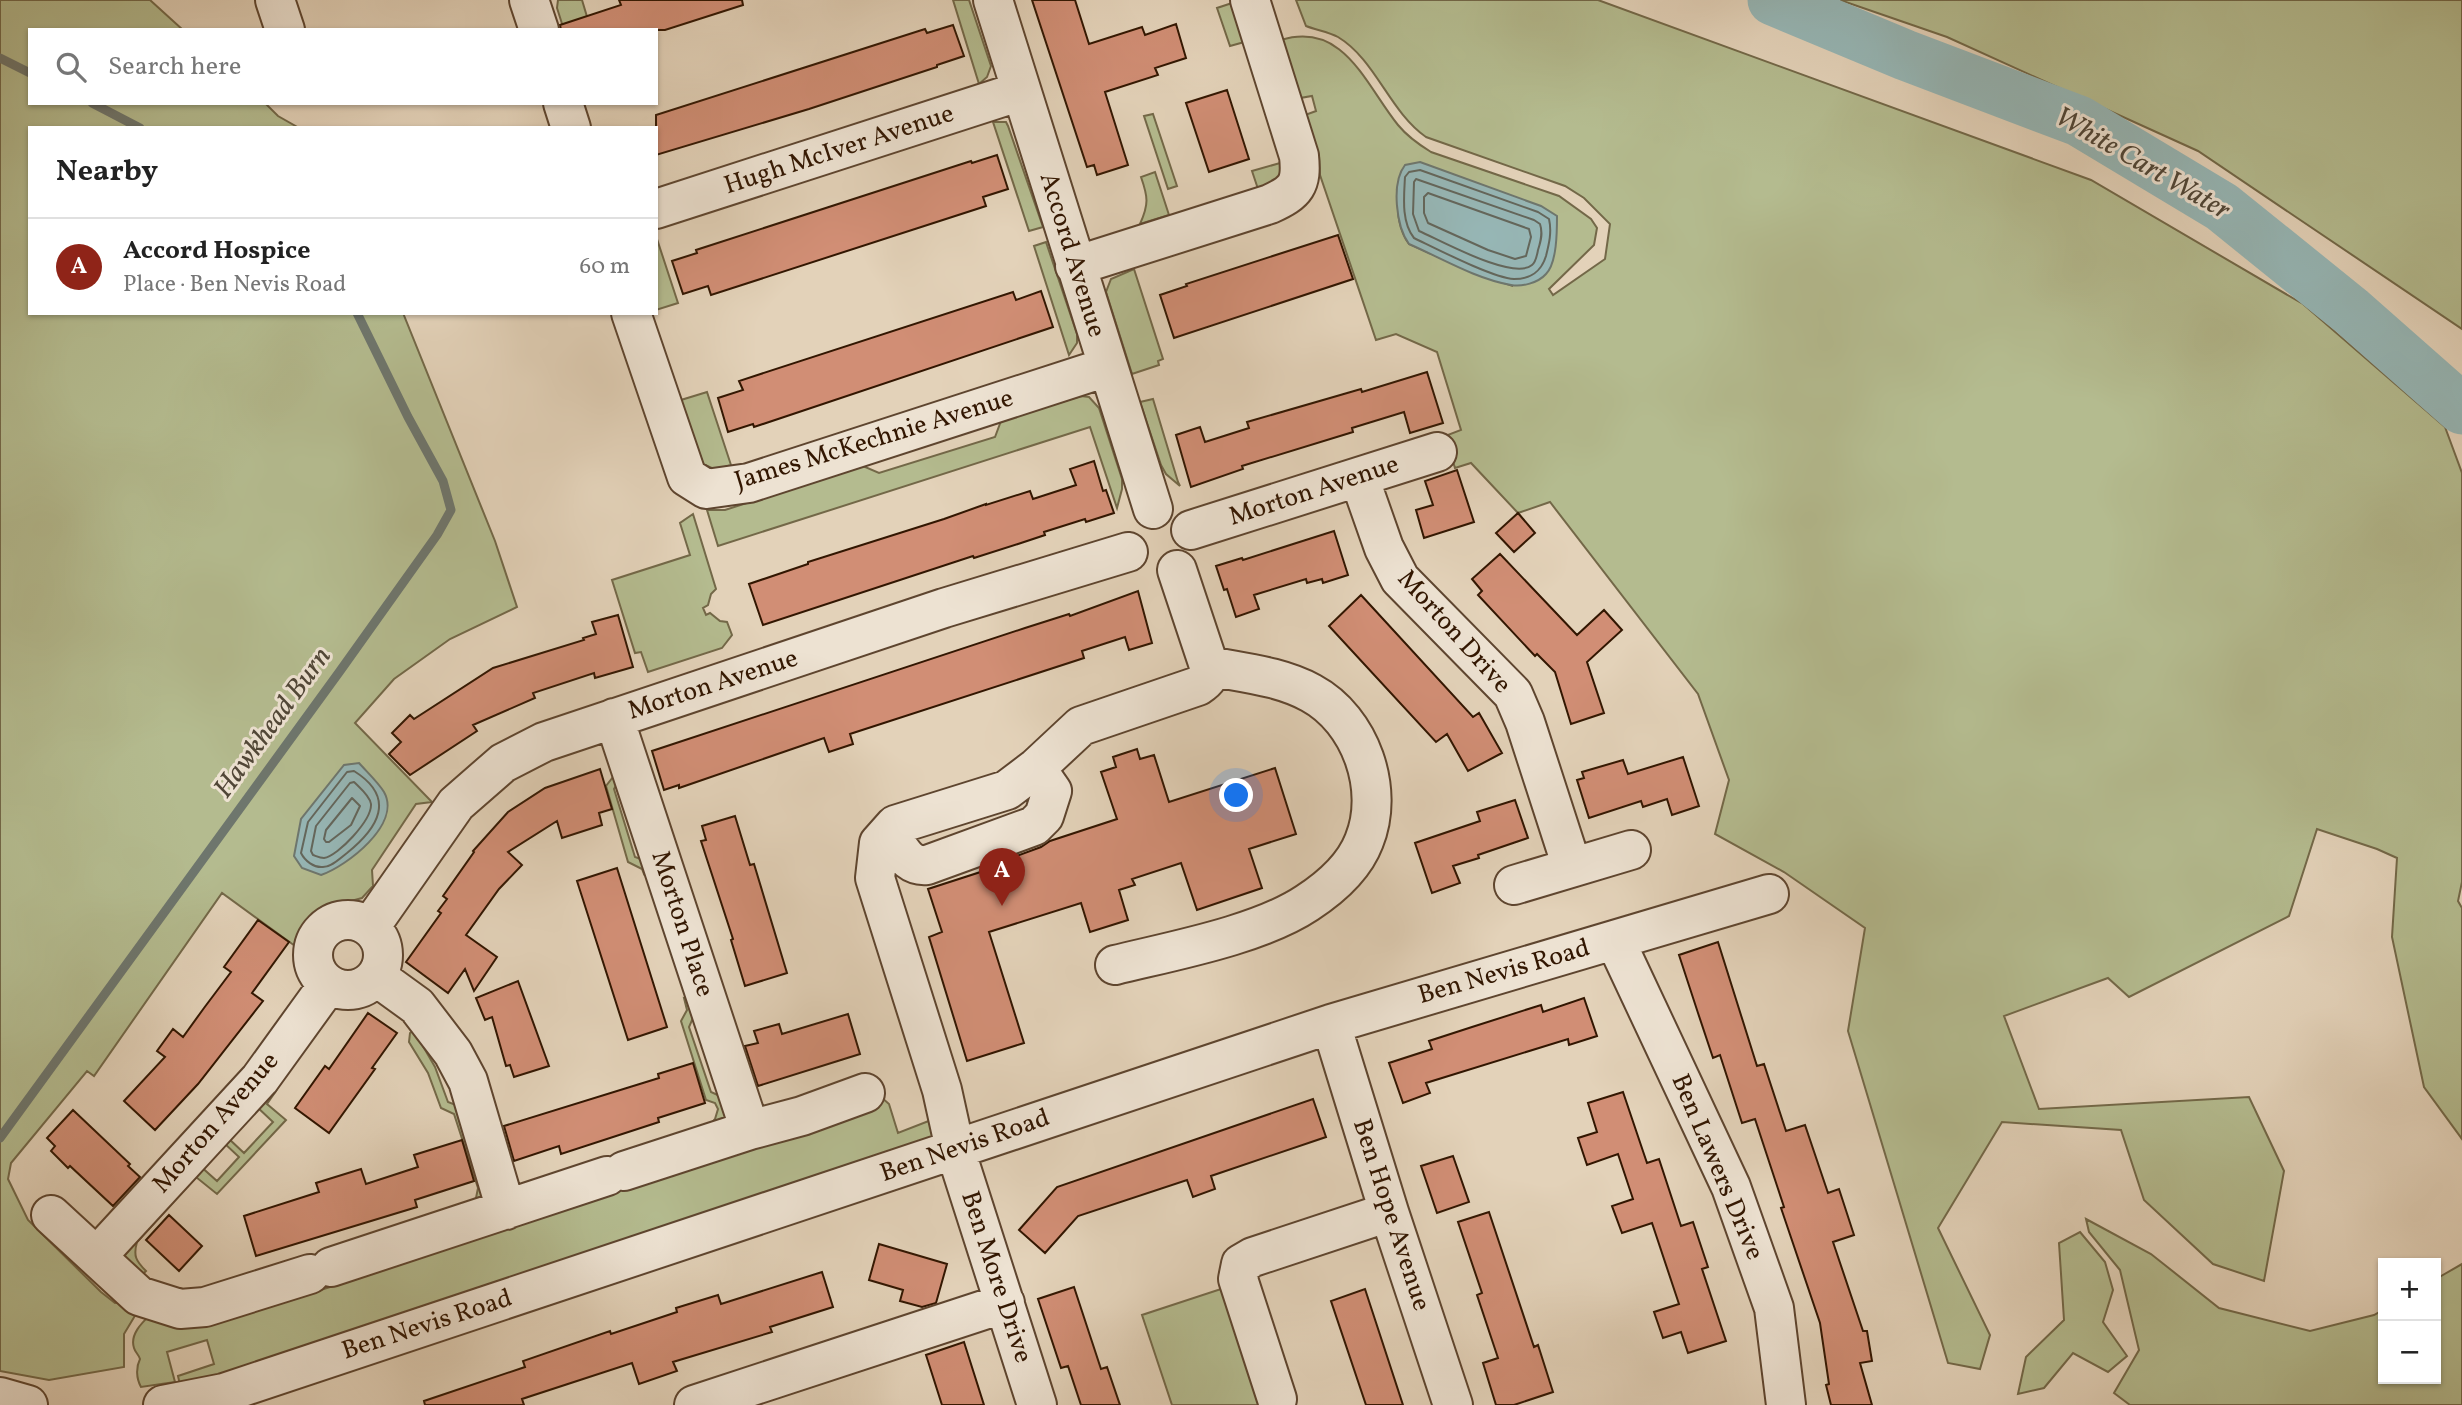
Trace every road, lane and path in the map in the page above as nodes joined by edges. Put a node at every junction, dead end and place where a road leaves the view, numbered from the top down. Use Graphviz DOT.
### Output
graph roads {
  1 [pos="275,0"];
  2 [pos="529,0"];
  3 [pos="993,0"];
  4 [pos="1250,0"];
  5 [pos="284,28"];
  6 [pos="538,28"];
  7 [pos="1021,91"];
  8 [pos="564,105"];
  9 [pos="570,126"];
  10 [pos="658,208"];
  11 [pos="1075,266"];
  12 [pos="632,315"];
  13 [pos="1107,367"];
  14 [pos="1437,452"];
  15 [pos="1359,477"];
  16 [pos="1153,509"];
  17 [pos="1191,530"];
  18 [pos="1128,552"];
  19 [pos="1177,570"];
  20 [pos="1209,666"];
  21 [pos="614,718"];
  22 [pos="1631,850"];
  23 [pos="1573,867"];
  24 [pos="1514,885"];
  25 [pos="1769,894"];
  26 [pos="370,927"];
  27 [pos="1615,940"];
  28 [pos="1115,965"];
  29 [pos="377,977"];
  30 [pos="328,985"];
  31 [pos="1331,1024"];
  32 [pos="865,1093"];
  33 [pos="750,1130"];
  34 [pos="955,1149"];
  35 [pos="506,1210"];
  36 [pos="1389,1212"];
  37 [pos="51,1215"];
  38 [pos="97,1256"];
  39 [pos="1005,1303"];
  40 [pos="0,1397"];
  41 [pos="228,1399"];
  42 [pos="1277,1399"];
  43 [pos="29,1405"];
  44 [pos="163,1405"];
  45 [pos="694,1405"];
  46 [pos="1037,1405"];
  47 [pos="1453,1405"];
  48 [pos="1786,1405"];
  1 -- 5 [label="street"];
  2 -- 6 [label="street"];
  3 -- 7 [label="street, Accord Avenue"];
  4 -- 11 [label="street"];
  7 -- 10 [label="street, Hugh McIver Avenue"];
  7 -- 11 [label="street, Accord Avenue"];
  8 -- 9 [label="street"];
  11 -- 13 [label="street, Accord Avenue"];
  12 -- 13 [label="street, James McKechnie Avenue"];
  13 -- 16 [label="street, Accord Avenue"];
  14 -- 15 [label="street, Morton Avenue"];
  15 -- 17 [label="street, Morton Avenue"];
  15 -- 23 [label="street, Morton Drive"];
  16 -- 17 [label="street"];
  16 -- 18 [label="street"];
  17 -- 19 [label="street"];
  18 -- 19 [label="street"];
  18 -- 21 [label="street, Morton Avenue"];
  19 -- 20 [label="street"];
  20 -- 28 [label="street"];
  20 -- 34 [label="street, Ben More Drive"];
  21 -- 26 [label="street, Morton Avenue"];
  21 -- 33 [label="street, Morton Place"];
  22 -- 23 [label="street"];
  23 -- 24 [label="street"];
  25 -- 27 [label="street, Ben Nevis Road"];
  26 -- 29 [label="street"];
  26 -- 30 [label="street"];
  27 -- 31 [label="street, Ben Nevis Road"];
  27 -- 48 [label="street, Ben Lawers Drive"];
  29 -- 30 [label="street"];
  29 -- 35 [label="street"];
  30 -- 38 [label="street, Morton Avenue"];
  31 -- 34 [label="street, Ben Nevis Road"];
  31 -- 36 [label="street, Ben Hope Avenue"];
  32 -- 33 [label="street"];
  33 -- 35 [label="street"];
  34 -- 39 [label="street, Ben More Drive"];
  34 -- 41 [label="street, Ben Nevis Road"];
  35 -- 38 [label="street"];
  36 -- 42 [label="street"];
  36 -- 47 [label="street, Ben Hope Avenue"];
  37 -- 38 [label="street"];
  39 -- 45 [label="street"];
  39 -- 46 [label="street, Ben More Drive"];
  40 -- 43 [label="street"];
  41 -- 44 [label="street, Ben Nevis Road"];
}
